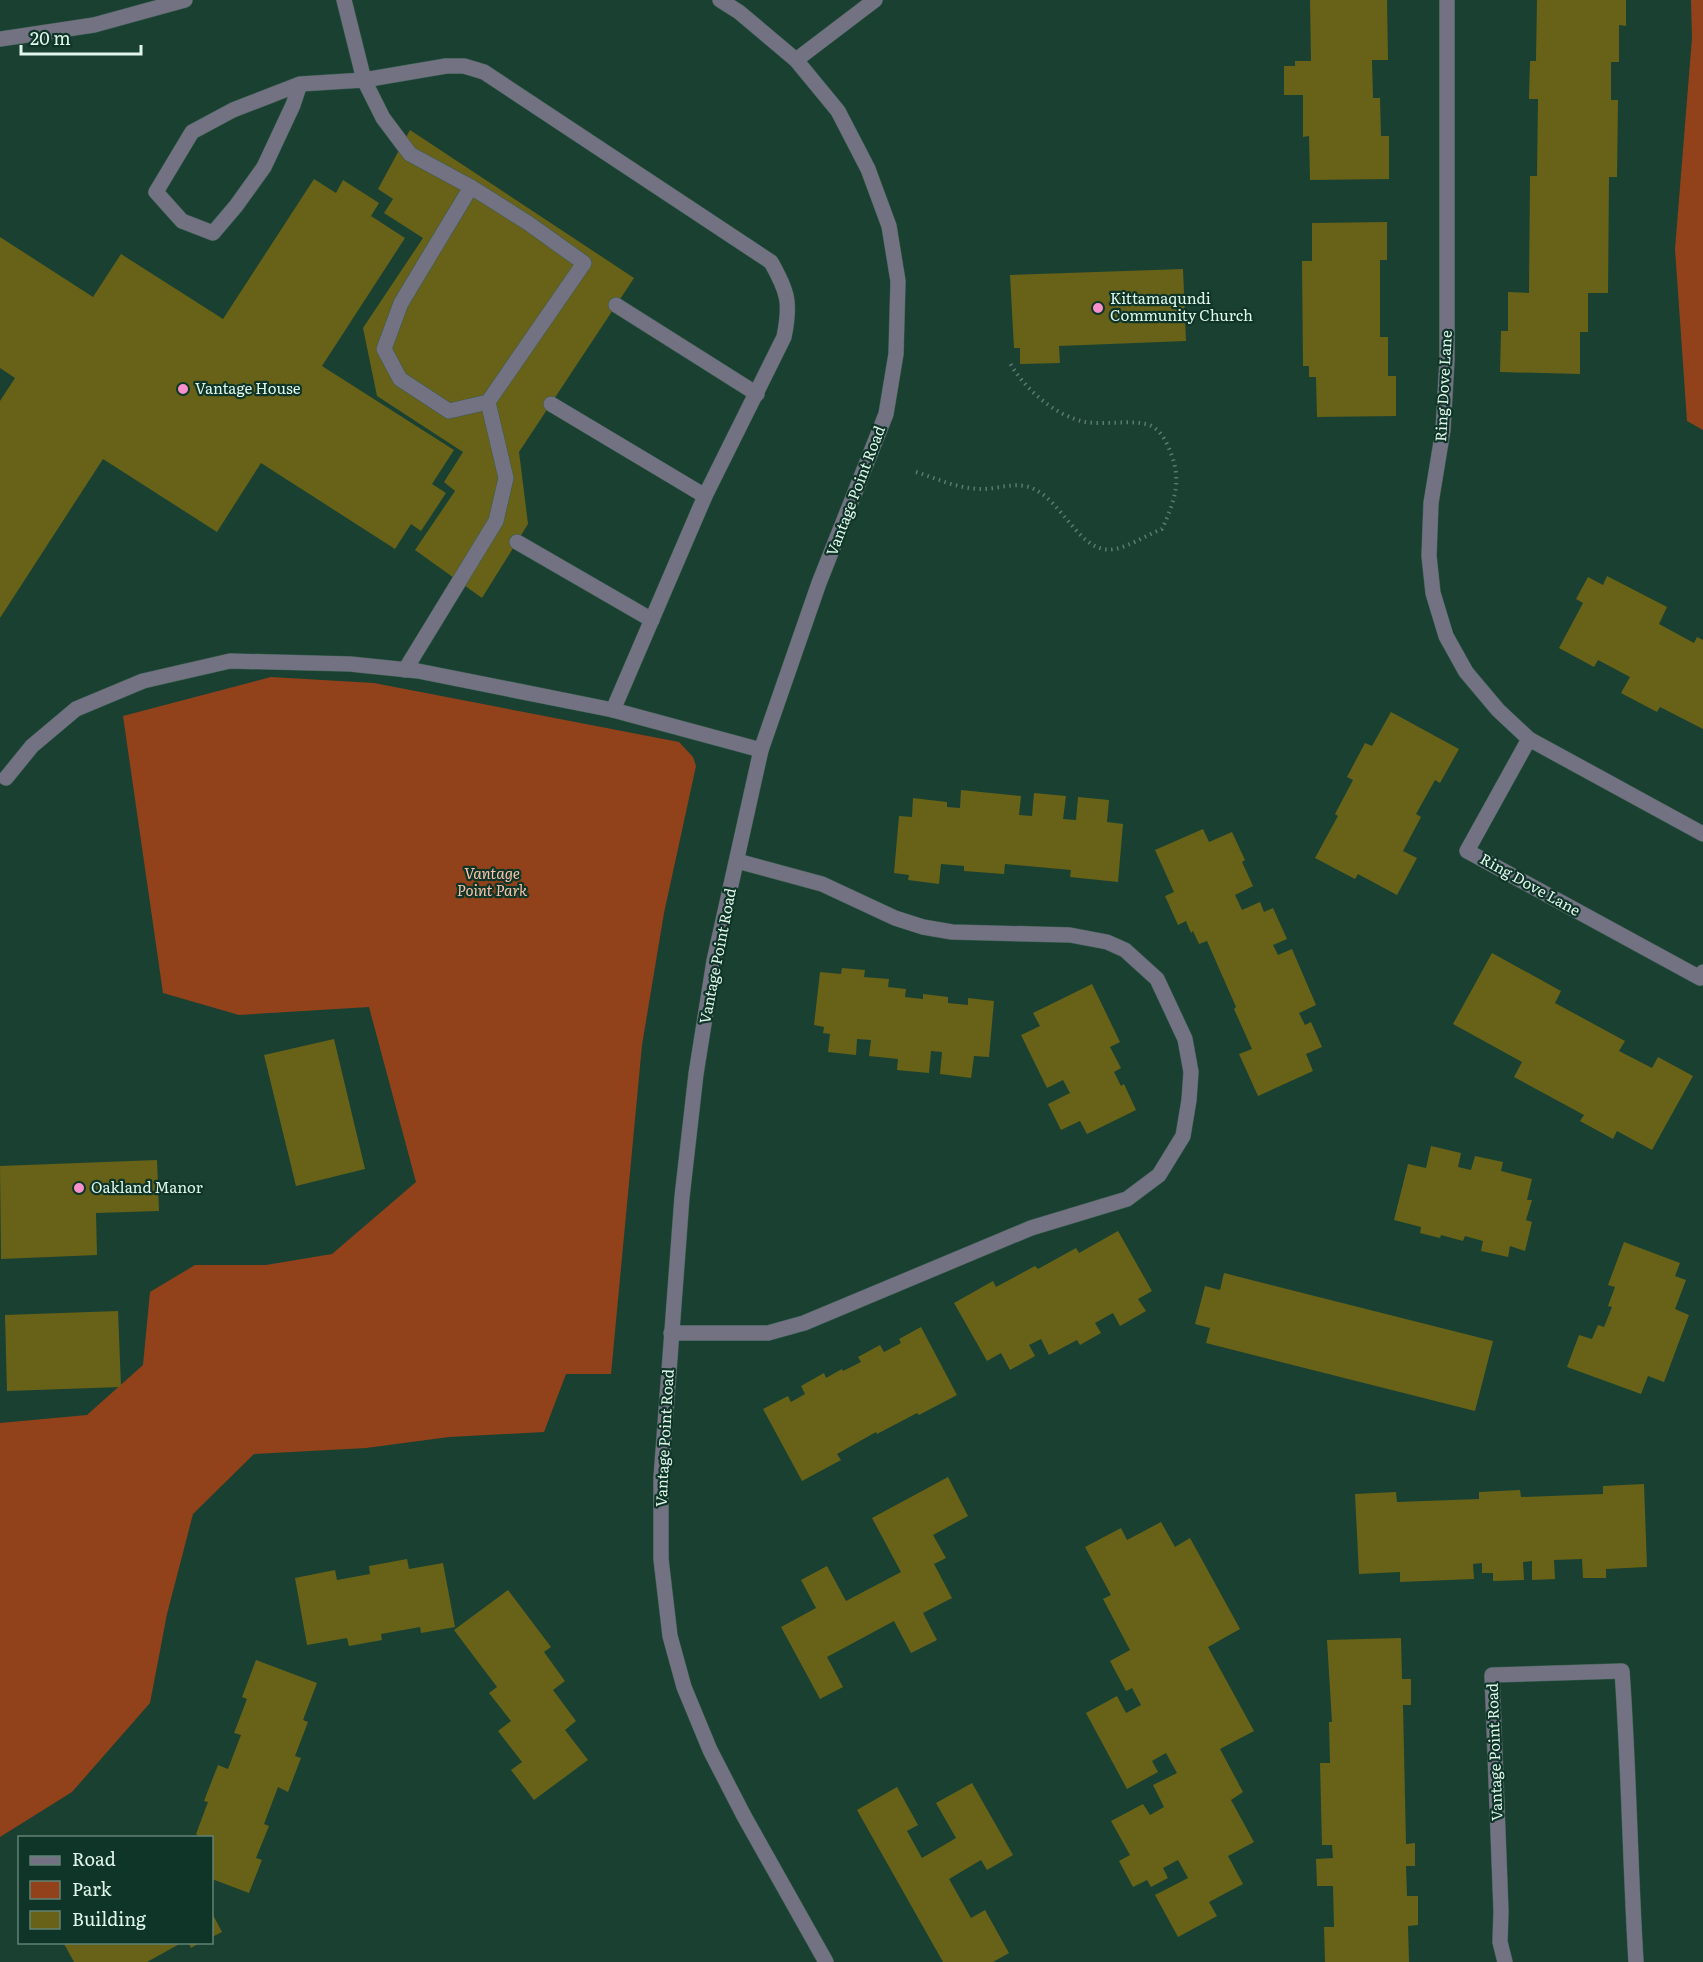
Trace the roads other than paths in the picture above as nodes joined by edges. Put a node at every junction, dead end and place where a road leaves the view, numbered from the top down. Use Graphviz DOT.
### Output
graph roads {
  1 [pos="185,0"];
  2 [pos="344,0"];
  3 [pos="720,0"];
  4 [pos="874,0"];
  5 [pos="1446,0"];
  6 [pos="0,39"];
  7 [pos="796,60"];
  8 [pos="364,80"];
  9 [pos="300,84"];
  10 [pos="471,187"];
  11 [pos="616,305"];
  12 [pos="757,394"];
  13 [pos="488,402"];
  14 [pos="551,404"];
  15 [pos="705,496"];
  16 [pos="517,542"];
  17 [pos="651,620"];
  18 [pos="405,670"];
  19 [pos="613,710"];
  20 [pos="1529,739"];
  21 [pos="761,750"];
  22 [pos="6,778"];
  23 [pos="1703,834"];
  24 [pos="737,861"];
  25 [pos="1703,972"];
  26 [pos="671,1333"];
  27 [pos="826,1962"];
  28 [pos="1505,1962"];
  29 [pos="1636,1962"];
  1 -- 6 [label="street"];
  2 -- 8 [label="street"];
  3 -- 7 [label="street, Vantage Point Road"];
  4 -- 7 [label="street"];
  5 -- 20 [label="street, Ring Dove Lane"];
  7 -- 21 [label="street, Vantage Point Road"];
  8 -- 9 [label="street"];
  8 -- 10 [label="street"];
  8 -- 12 [label="street"];
  9 -- 9 [label="street"];
  10 -- 13 [label="street"];
  10 -- 13 [label="street"];
  11 -- 12 [label="street"];
  12 -- 15 [label="street"];
  13 -- 18 [label="street"];
  14 -- 15 [label="street"];
  15 -- 17 [label="street"];
  16 -- 17 [label="street"];
  17 -- 19 [label="street"];
  18 -- 19 [label="street"];
  18 -- 22 [label="street"];
  19 -- 21 [label="street"];
  20 -- 23 [label="street, Ring Dove Lane"];
  20 -- 25 [label="street, Ring Dove Lane"];
  21 -- 24 [label="street, Vantage Point Road"];
  24 -- 26 [label="street, Vantage Point Road"];
  24 -- 26 [label="street"];
  26 -- 27 [label="street, Vantage Point Road"];
  28 -- 29 [label="street, Vantage Point Road"];
}
